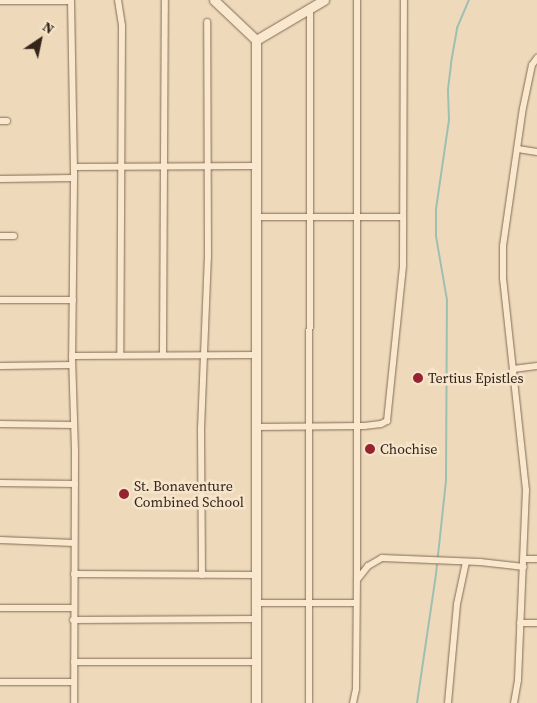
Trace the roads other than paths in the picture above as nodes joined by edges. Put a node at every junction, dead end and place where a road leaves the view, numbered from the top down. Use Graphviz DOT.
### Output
graph roads {
  1 [pos="71,0"];
  2 [pos="118,0"];
  3 [pos="165,0"];
  4 [pos="214,0"];
  5 [pos="324,0"];
  6 [pos="357,0"];
  7 [pos="404,0"];
  8 [pos="0,1"];
  9 [pos="310,8"];
  10 [pos="207,22"];
  11 [pos="256,40"];
  12 [pos="537,58"];
  13 [pos="518,149"];
  14 [pos="537,152"];
  15 [pos="122,166"];
  16 [pos="164,166"];
  17 [pos="207,166"];
  18 [pos="256,166"];
  19 [pos="74,167"];
  20 [pos="74,178"];
  21 [pos="0,179"];
  22 [pos="310,216"];
  23 [pos="356,216"];
  24 [pos="257,217"];
  25 [pos="403,217"];
  26 [pos="0,236"];
  27 [pos="14,236"];
  28 [pos="0,300"];
  29 [pos="73,300"];
  30 [pos="120,354"];
  31 [pos="163,354"];
  32 [pos="204,354"];
  33 [pos="256,355"];
  34 [pos="72,356"];
  35 [pos="72,365"];
  36 [pos="0,366"];
  37 [pos="537,366"];
  38 [pos="513,369"];
  39 [pos="0,424"];
  40 [pos="74,425"];
  41 [pos="357,426"];
  42 [pos="256,427"];
  43 [pos="309,427"];
  44 [pos="0,483"];
  45 [pos="75,484"];
  46 [pos="0,540"];
  47 [pos="74,543"];
  48 [pos="524,559"];
  49 [pos="537,559"];
  50 [pos="466,562"];
  51 [pos="524,567"];
  52 [pos="74,574"];
  53 [pos="202,574"];
  54 [pos="257,575"];
  55 [pos="357,580"];
  56 [pos="310,601"];
  57 [pos="256,602"];
  58 [pos="356,603"];
  59 [pos="0,608"];
  60 [pos="73,608"];
  61 [pos="256,619"];
  62 [pos="73,620"];
  63 [pos="520,623"];
  64 [pos="537,623"];
  65 [pos="74,662"];
  66 [pos="257,662"];
  67 [pos="0,682"];
  68 [pos="74,682"];
  69 [pos="74,703"];
  70 [pos="256,703"];
  71 [pos="308,703"];
  72 [pos="353,703"];
  73 [pos="448,703"];
  74 [pos="514,703"];
  1 -- 8 [label="street"];
  1 -- 19 [label="street"];
  2 -- 15 [label="street"];
  3 -- 16 [label="street"];
  4 -- 11 [label="street"];
  5 -- 9 [label="street"];
  6 -- 23 [label="street"];
  7 -- 25 [label="street"];
  9 -- 11 [label="street"];
  9 -- 22 [label="street"];
  10 -- 17 [label="street"];
  11 -- 18 [label="street"];
  12 -- 13 [label="street"];
  13 -- 14 [label="street"];
  13 -- 38 [label="street"];
  15 -- 16 [label="street"];
  15 -- 19 [label="street"];
  15 -- 30 [label="street"];
  16 -- 17 [label="street"];
  16 -- 31 [label="street"];
  17 -- 18 [label="street"];
  17 -- 32 [label="street"];
  18 -- 24 [label="street"];
  19 -- 20 [label="street"];
  20 -- 21 [label="street"];
  20 -- 29 [label="street"];
  22 -- 23 [label="street"];
  22 -- 24 [label="street"];
  22 -- 43 [label="street"];
  23 -- 25 [label="street"];
  23 -- 41 [label="street"];
  24 -- 33 [label="street"];
  25 -- 41 [label="street"];
  26 -- 27 [label="street"];
  28 -- 29 [label="street"];
  29 -- 34 [label="street"];
  30 -- 31 [label="street"];
  30 -- 34 [label="street"];
  31 -- 32 [label="street"];
  32 -- 33 [label="street"];
  32 -- 53 [label="street"];
  33 -- 42 [label="street"];
  34 -- 35 [label="street"];
  35 -- 36 [label="street"];
  35 -- 40 [label="street"];
  37 -- 38 [label="street"];
  38 -- 48 [label="street"];
  39 -- 40 [label="street"];
  40 -- 45 [label="street"];
  41 -- 43 [label="street"];
  41 -- 55 [label="street"];
  42 -- 43 [label="street"];
  42 -- 54 [label="street"];
  43 -- 56 [label="street"];
  44 -- 45 [label="street"];
  45 -- 47 [label="street"];
  46 -- 47 [label="street"];
  47 -- 52 [label="street"];
  48 -- 49 [label="street"];
  48 -- 51 [label="street"];
  50 -- 51 [label="street"];
  50 -- 55 [label="street"];
  50 -- 73 [label="street"];
  51 -- 63 [label="street"];
  52 -- 53 [label="street"];
  52 -- 60 [label="street"];
  53 -- 54 [label="street"];
  54 -- 57 [label="street"];
  55 -- 58 [label="street"];
  56 -- 57 [label="street"];
  56 -- 58 [label="street"];
  56 -- 71 [label="street"];
  57 -- 61 [label="street"];
  58 -- 72 [label="street"];
  59 -- 60 [label="street"];
  60 -- 62 [label="street"];
  61 -- 62 [label="street"];
  61 -- 66 [label="street"];
  62 -- 65 [label="street"];
  63 -- 64 [label="street"];
  63 -- 74 [label="street"];
  65 -- 66 [label="street"];
  65 -- 68 [label="street"];
  66 -- 70 [label="street"];
  67 -- 68 [label="street"];
  68 -- 69 [label="street"];
}
